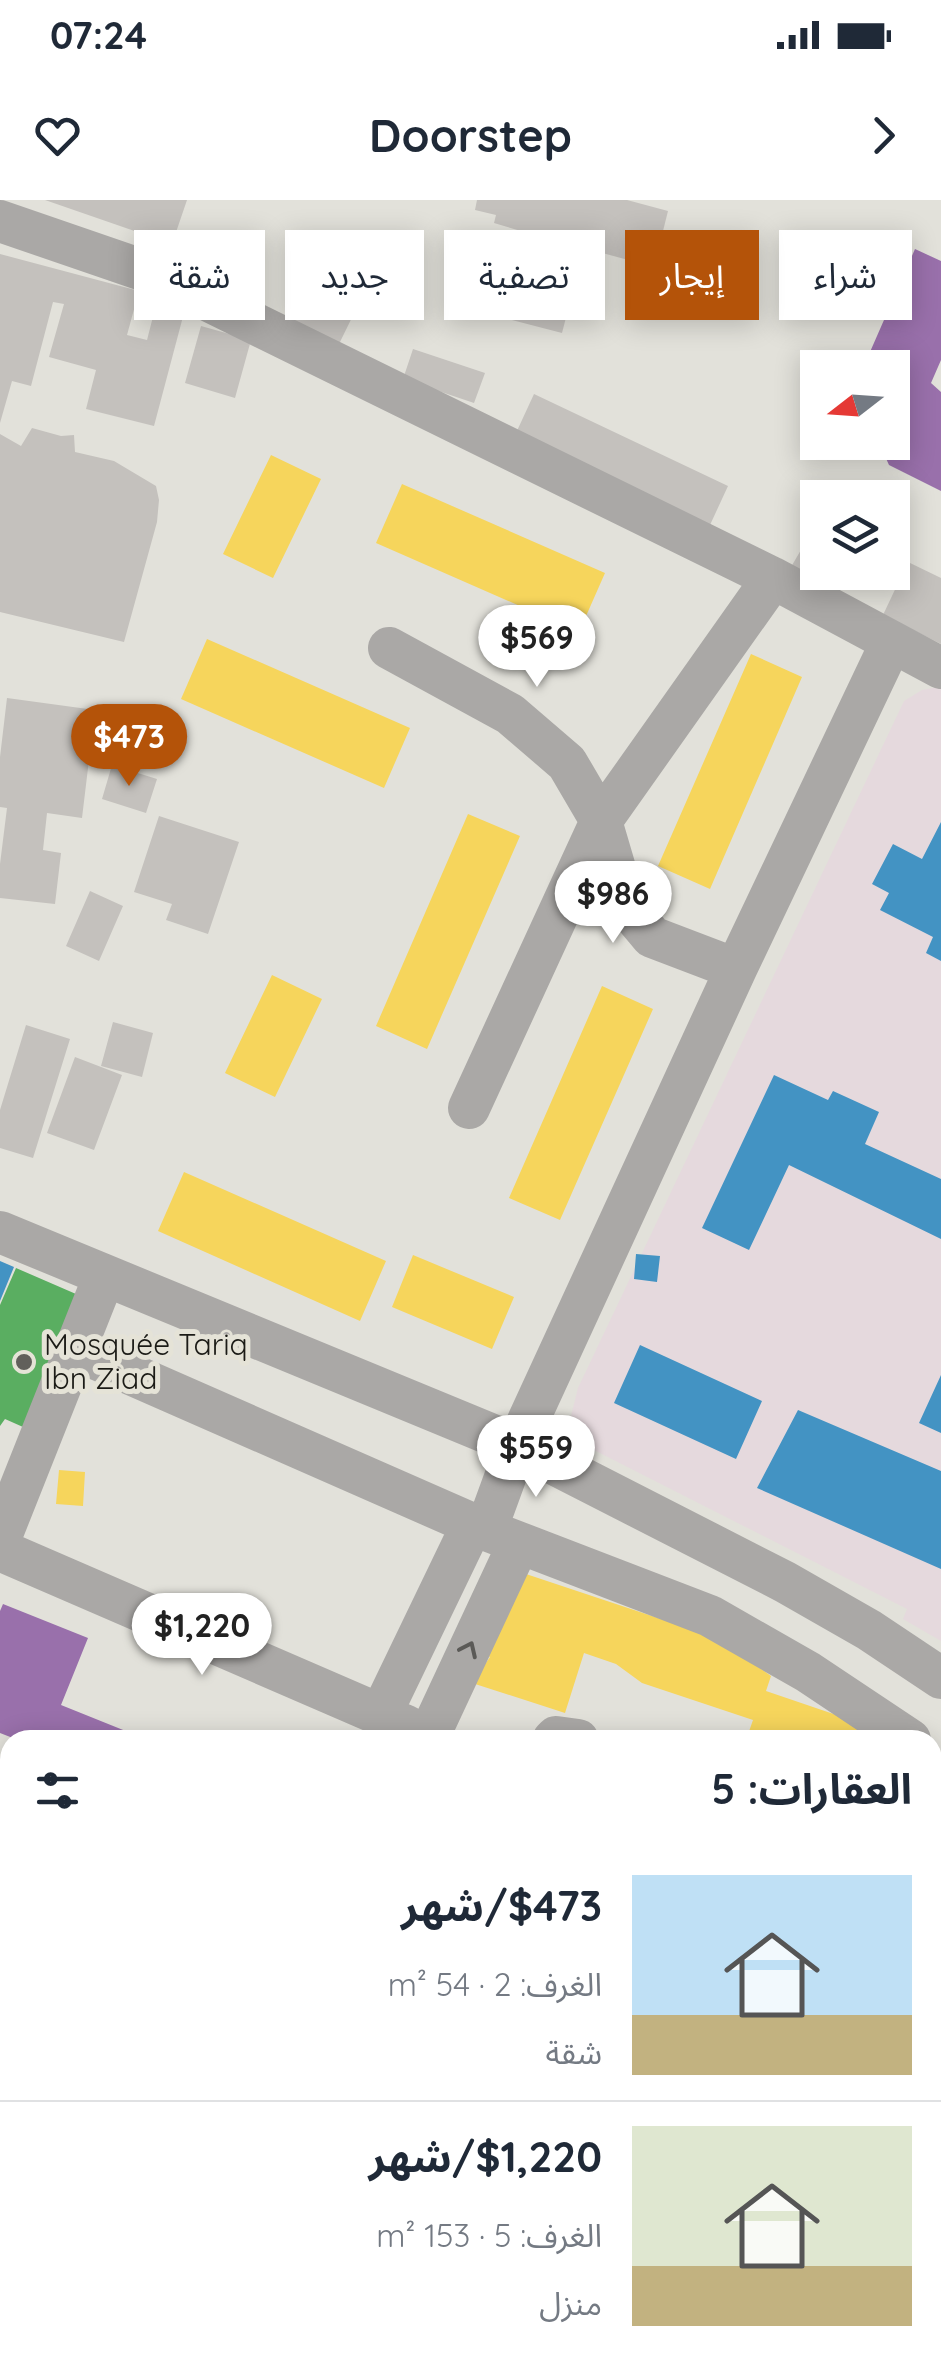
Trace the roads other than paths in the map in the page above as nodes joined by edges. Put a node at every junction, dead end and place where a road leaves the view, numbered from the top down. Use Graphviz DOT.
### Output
graph roads {
  1 [pos="0,221"];
  2 [pos="773,578"];
  3 [pos="891,643"];
  4 [pos="388,648"];
  5 [pos="941,668"];
  6 [pos="601,821"];
  7 [pos="736,968"];
  8 [pos="469,1108"];
  9 [pos="0,1232"];
  10 [pos="104,1277"];
  11 [pos="76,1350"];
  12 [pos="517,1445"];
  13 [pos="493,1532"];
  14 [pos="0,1539"];
  15 [pos="0,1550"];
  16 [pos="941,1678"];
  17 [pos="380,1716"];
  18 [pos="410,1730"];
  19 [pos="433,1730"];
  20 [pos="895,1730"];
  1 -- 2 [label="street"];
  2 -- 3 [label="street"];
  2 -- 6 [label="street"];
  3 -- 5 [label="street"];
  3 -- 7 [label="street"];
  4 -- 6 [label="street"];
  6 -- 7 [label="street"];
  6 -- 8 [label="street"];
  7 -- 12 [label="street"];
  9 -- 10 [label="street"];
  10 -- 11 [label="street"];
  10 -- 12 [label="street"];
  11 -- 13 [label="street"];
  11 -- 14 [label="street"];
  12 -- 13 [label="street"];
  12 -- 16 [label="street"];
  13 -- 17 [label="street"];
  19 -- 13 [label="street, one-way"];
  13 -- 20 [label="street"];
  15 -- 17 [label="street"];
  17 -- 18 [label="street"];
}
